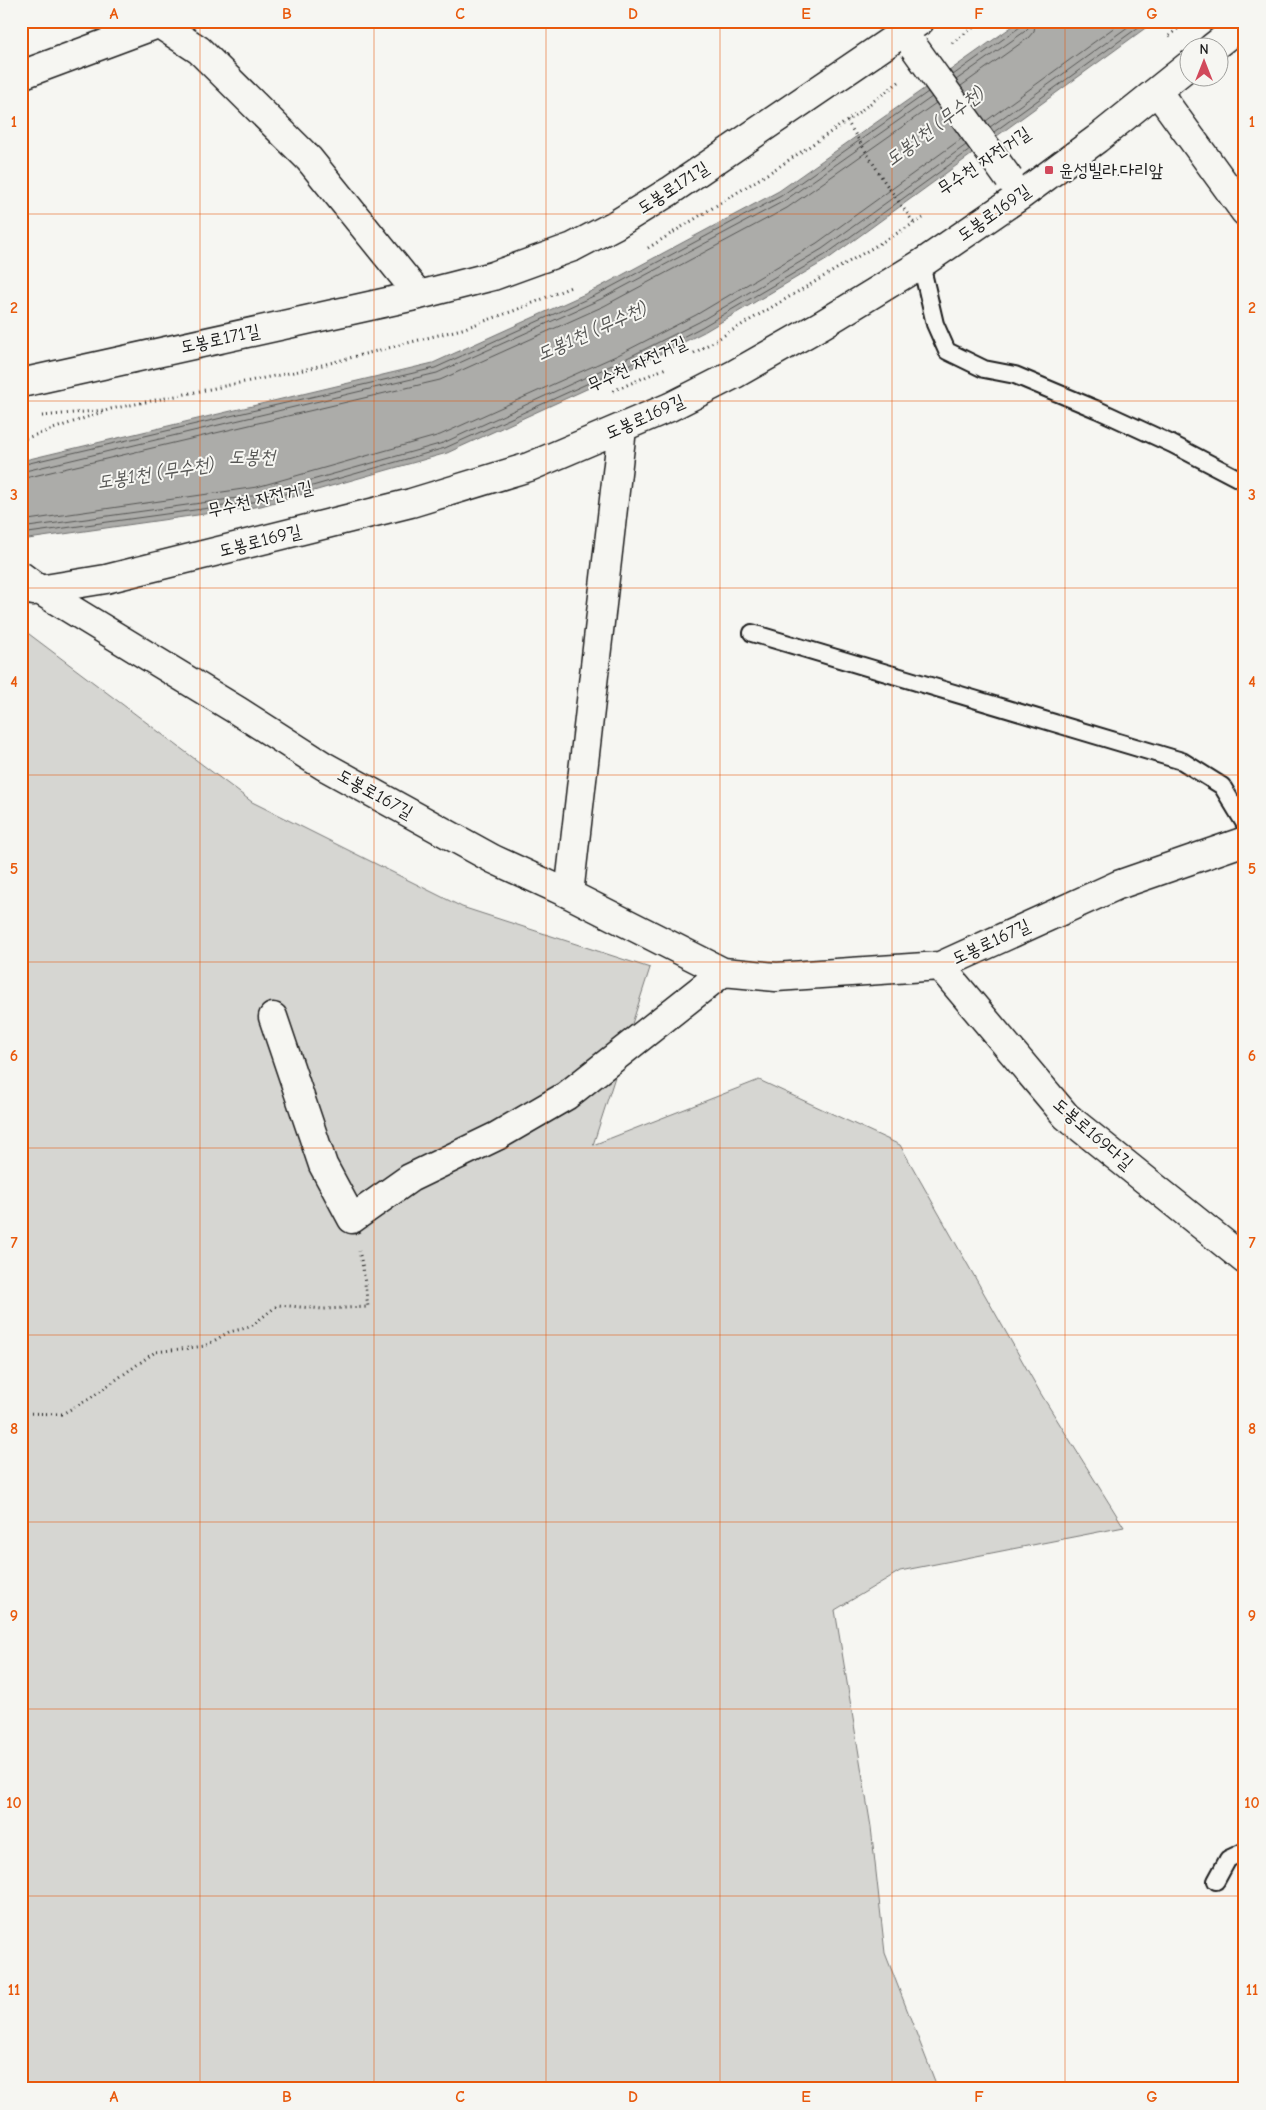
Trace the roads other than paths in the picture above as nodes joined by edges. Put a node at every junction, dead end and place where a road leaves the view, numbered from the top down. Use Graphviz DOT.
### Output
graph roads {
  1 [pos="160,22"];
  2 [pos="1245,22"];
  3 [pos="908,30"];
  4 [pos="1225,38"];
  5 [pos="1178,74"];
  6 [pos="21,75"];
  7 [pos="1157,91"];
  8 [pos="1014,187"];
  9 [pos="1245,212"];
  10 [pos="921,264"];
  11 [pos="419,295"];
  12 [pos="21,383"];
  13 [pos="622,429"];
  14 [pos="1245,482"];
  15 [pos="27,584"];
  16 [pos="752,633"];
  17 [pos="1245,824"];
  18 [pos="1245,840"];
  19 [pos="569,894"];
  20 [pos="940,966"];
  21 [pos="723,972"];
  22 [pos="273,1017"];
  23 [pos="1245,1260"];
  24 [pos="1245,1851"];
  25 [pos="1216,1881"];
  1 -- 6 [label="street"];
  1 -- 11 [label="street"];
  2 -- 4 [label="street"];
  3 -- 8 [label="street, bridge"];
  3 -- 11 [label="street, 도봉로171길"];
  5 -- 7 [label="street, 도봉로169길"];
  7 -- 8 [label="street, 도봉로169길"];
  7 -- 9 [label="street"];
  8 -- 10 [label="street, 도봉로169길"];
  10 -- 13 [label="street, 도봉로169길"];
  10 -- 14 [label="lane"];
  11 -- 12 [label="street, 도봉로171길"];
  13 -- 15 [label="street, 도봉로169길"];
  13 -- 19 [label="street"];
  15 -- 19 [label="street, 도봉로167길"];
  16 -- 17 [label="lane"];
  18 -- 20 [label="street, 도봉로167길"];
  19 -- 21 [label="street, 도봉로167길"];
  20 -- 21 [label="street, 도봉로167길"];
  20 -- 23 [label="street, 도봉로169다길"];
  21 -- 22 [label="street"];
  24 -- 25 [label="lane"];
}
